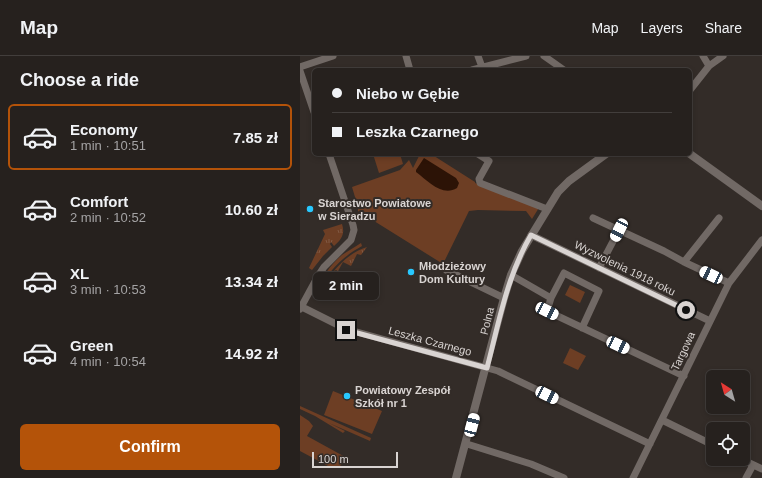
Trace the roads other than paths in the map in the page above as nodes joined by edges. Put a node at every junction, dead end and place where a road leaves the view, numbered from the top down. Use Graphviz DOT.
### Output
graph roads {
  1 [pos="333,56"];
  2 [pos="406,56"];
  3 [pos="478,56"];
  4 [pos="526,56"];
  5 [pos="544,56"];
  6 [pos="703,56"];
  7 [pos="723,56"];
  8 [pos="709,66"];
  9 [pos="300,67"];
  10 [pos="482,67"];
  11 [pos="409,68"];
  12 [pos="479,68"];
  13 [pos="561,68"];
  14 [pos="300,71"];
  15 [pos="692,87"];
  16 [pos="312,106"];
  17 [pos="692,155"];
  18 [pos="330,156"];
  19 [pos="481,156"];
  20 [pos="603,156"];
  21 [pos="762,206"];
  22 [pos="547,209"];
  23 [pos="593,218"];
  24 [pos="719,218"];
  25 [pos="619,230"];
  26 [pos="531,235"];
  27 [pos="762,240"];
  28 [pos="684,262"];
  29 [pos="600,268"];
  30 [pos="446,270"];
  31 [pos="512,275"];
  32 [pos="729,282"];
  33 [pos="504,298"];
  34 [pos="551,298"];
  35 [pos="301,308"];
  36 [pos="710,321"];
  37 [pos="582,328"];
  38 [pos="487,368"];
  39 [pos="684,376"];
  40 [pos="662,420"];
  41 [pos="706,442"];
  42 [pos="466,444"];
  43 [pos="650,444"];
  44 [pos="750,463"];
  45 [pos="754,465"];
  46 [pos="762,469"];
  47 [pos="456,478"];
  48 [pos="564,478"];
  49 [pos="633,478"];
  50 [pos="746,478"];
  1 -- 9 [label="street"];
  2 -- 11 [label="street"];
  3 -- 10 [label="street"];
  4 -- 10 [label="street"];
  5 -- 13 [label="street"];
  6 -- 8 [label="street"];
  7 -- 8 [label="street"];
  8 -- 15 [label="street"];
  10 -- 12 [label="street"];
  14 -- 16 [label="street"];
  17 -- 21 [label="street"];
  18 -- 35 [label="street"];
  19 -- 22 [label="street"];
  20 -- 22 [label="street, Polna"];
  22 -- 26 [label="street, Polna"];
  23 -- 25 [label="street"];
  24 -- 28 [label="street"];
  25 -- 28 [label="street"];
  25 -- 29 [label="street"];
  26 -- 29 [label="street, Wyzwolenia 1918 roku"];
  26 -- 31 [label="street, Polna"];
  27 -- 32 [label="street, Targowa"];
  28 -- 32 [label="street"];
  29 -- 36 [label="street, Wyzwolenia 1918 roku"];
  30 -- 33 [label="street"];
  31 -- 33 [label="street, Polna"];
  31 -- 34 [label="street"];
  32 -- 36 [label="street, Targowa"];
  33 -- 38 [label="street, Polna"];
  34 -- 37 [label="street"];
  34 -- 37 [label="street"];
  35 -- 38 [label="street, Leszka Czarnego"];
  36 -- 39 [label="street, Targowa"];
  37 -- 39 [label="street"];
  38 -- 42 [label="street, Polna"];
  38 -- 43 [label="street, Leszka Czarnego"];
  39 -- 40 [label="street, Targowa"];
  40 -- 41 [label="street"];
  40 -- 43 [label="street, Targowa"];
  42 -- 47 [label="street, Polna"];
  42 -- 48 [label="street"];
  43 -- 49 [label="street, Targowa"];
  44 -- 45 [label="street"];
  45 -- 46 [label="street"];
  45 -- 50 [label="street"];
}
